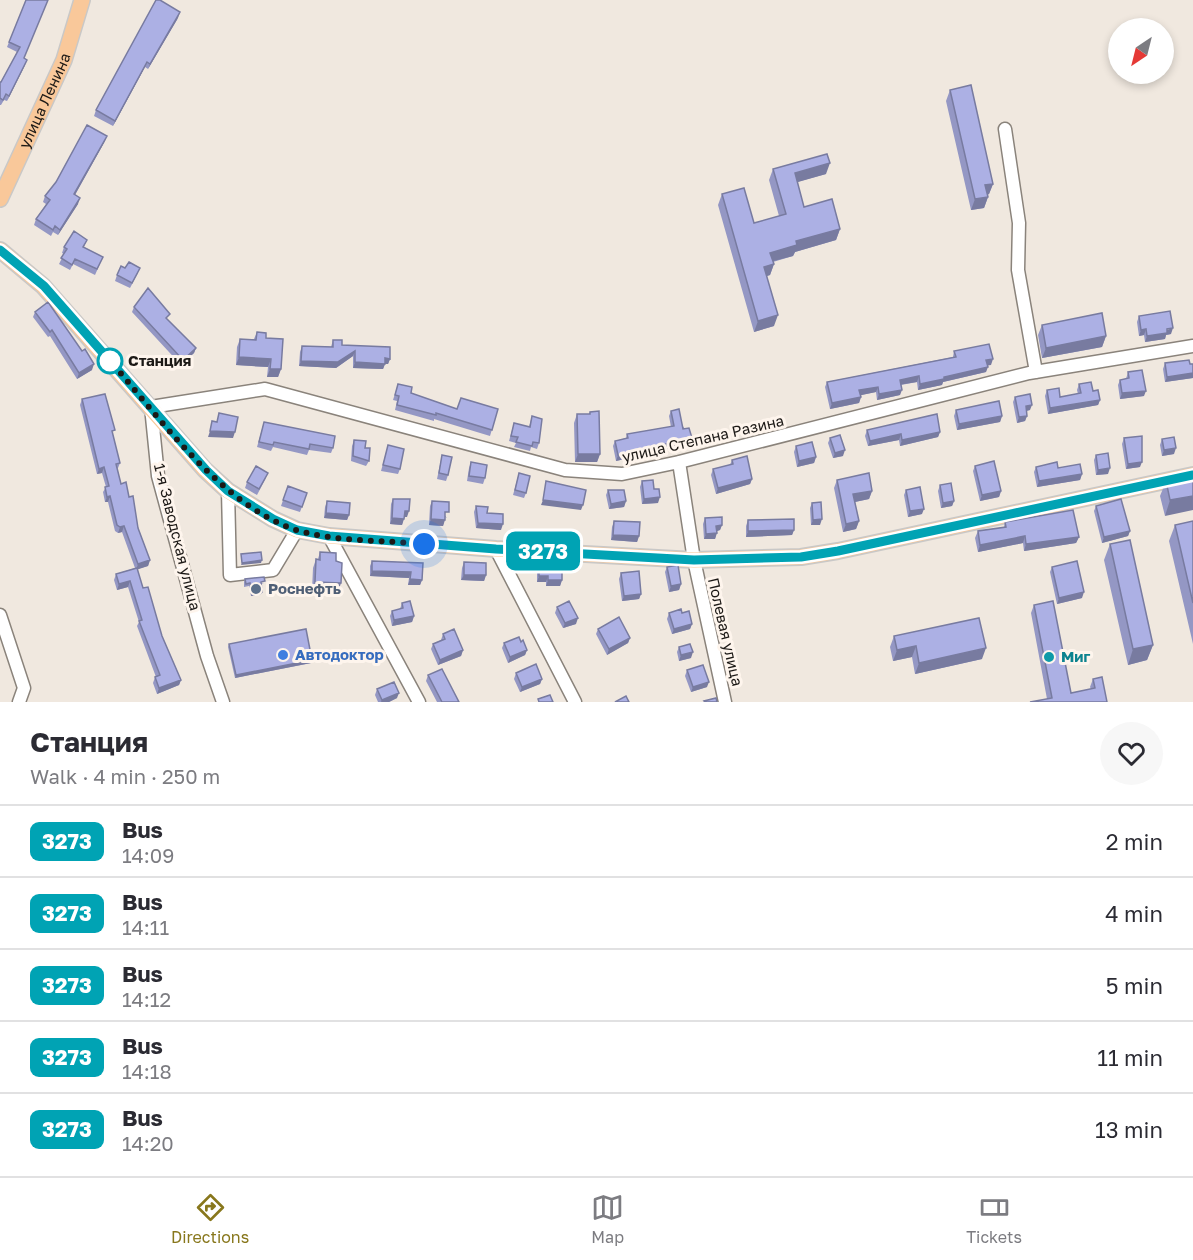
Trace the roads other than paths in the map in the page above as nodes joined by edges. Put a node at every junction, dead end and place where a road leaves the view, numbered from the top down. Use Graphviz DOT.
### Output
graph roads {
  1 [pos="82,0"];
  2 [pos="1005,129"];
  3 [pos="0,199"];
  4 [pos="0,250"];
  5 [pos="1193,346"];
  6 [pos="1036,372"];
  7 [pos="151,407"];
  8 [pos="679,462"];
  9 [pos="1193,474"];
  10 [pos="228,491"];
  11 [pos="297,530"];
  12 [pos="329,536"];
  13 [pos="496,549"];
  14 [pos="694,560"];
  15 [pos="0,615"];
  16 [pos="19,702"];
  17 [pos="223,702"];
  18 [pos="419,702"];
  19 [pos="575,702"];
  20 [pos="725,702"];
  1 -- 3 [label="main road, улица Ленина"];
  2 -- 6 [label="street"];
  4 -- 7 [label="main road"];
  5 -- 6 [label="street, улица Степана Разина"];
  6 -- 8 [label="street, улица Степана Разина"];
  7 -- 8 [label="street, улица Степана Разина"];
  7 -- 10 [label="main road"];
  7 -- 17 [label="street, 1-я Заводская улица"];
  8 -- 14 [label="street, Полевая улица"];
  9 -- 14 [label="main road"];
  10 -- 11 [label="main road"];
  10 -- 11 [label="street"];
  11 -- 12 [label="main road"];
  12 -- 13 [label="main road"];
  12 -- 18 [label="street"];
  13 -- 14 [label="main road"];
  13 -- 19 [label="street"];
  14 -- 20 [label="street, Полевая улица"];
  15 -- 16 [label="street"];
}
